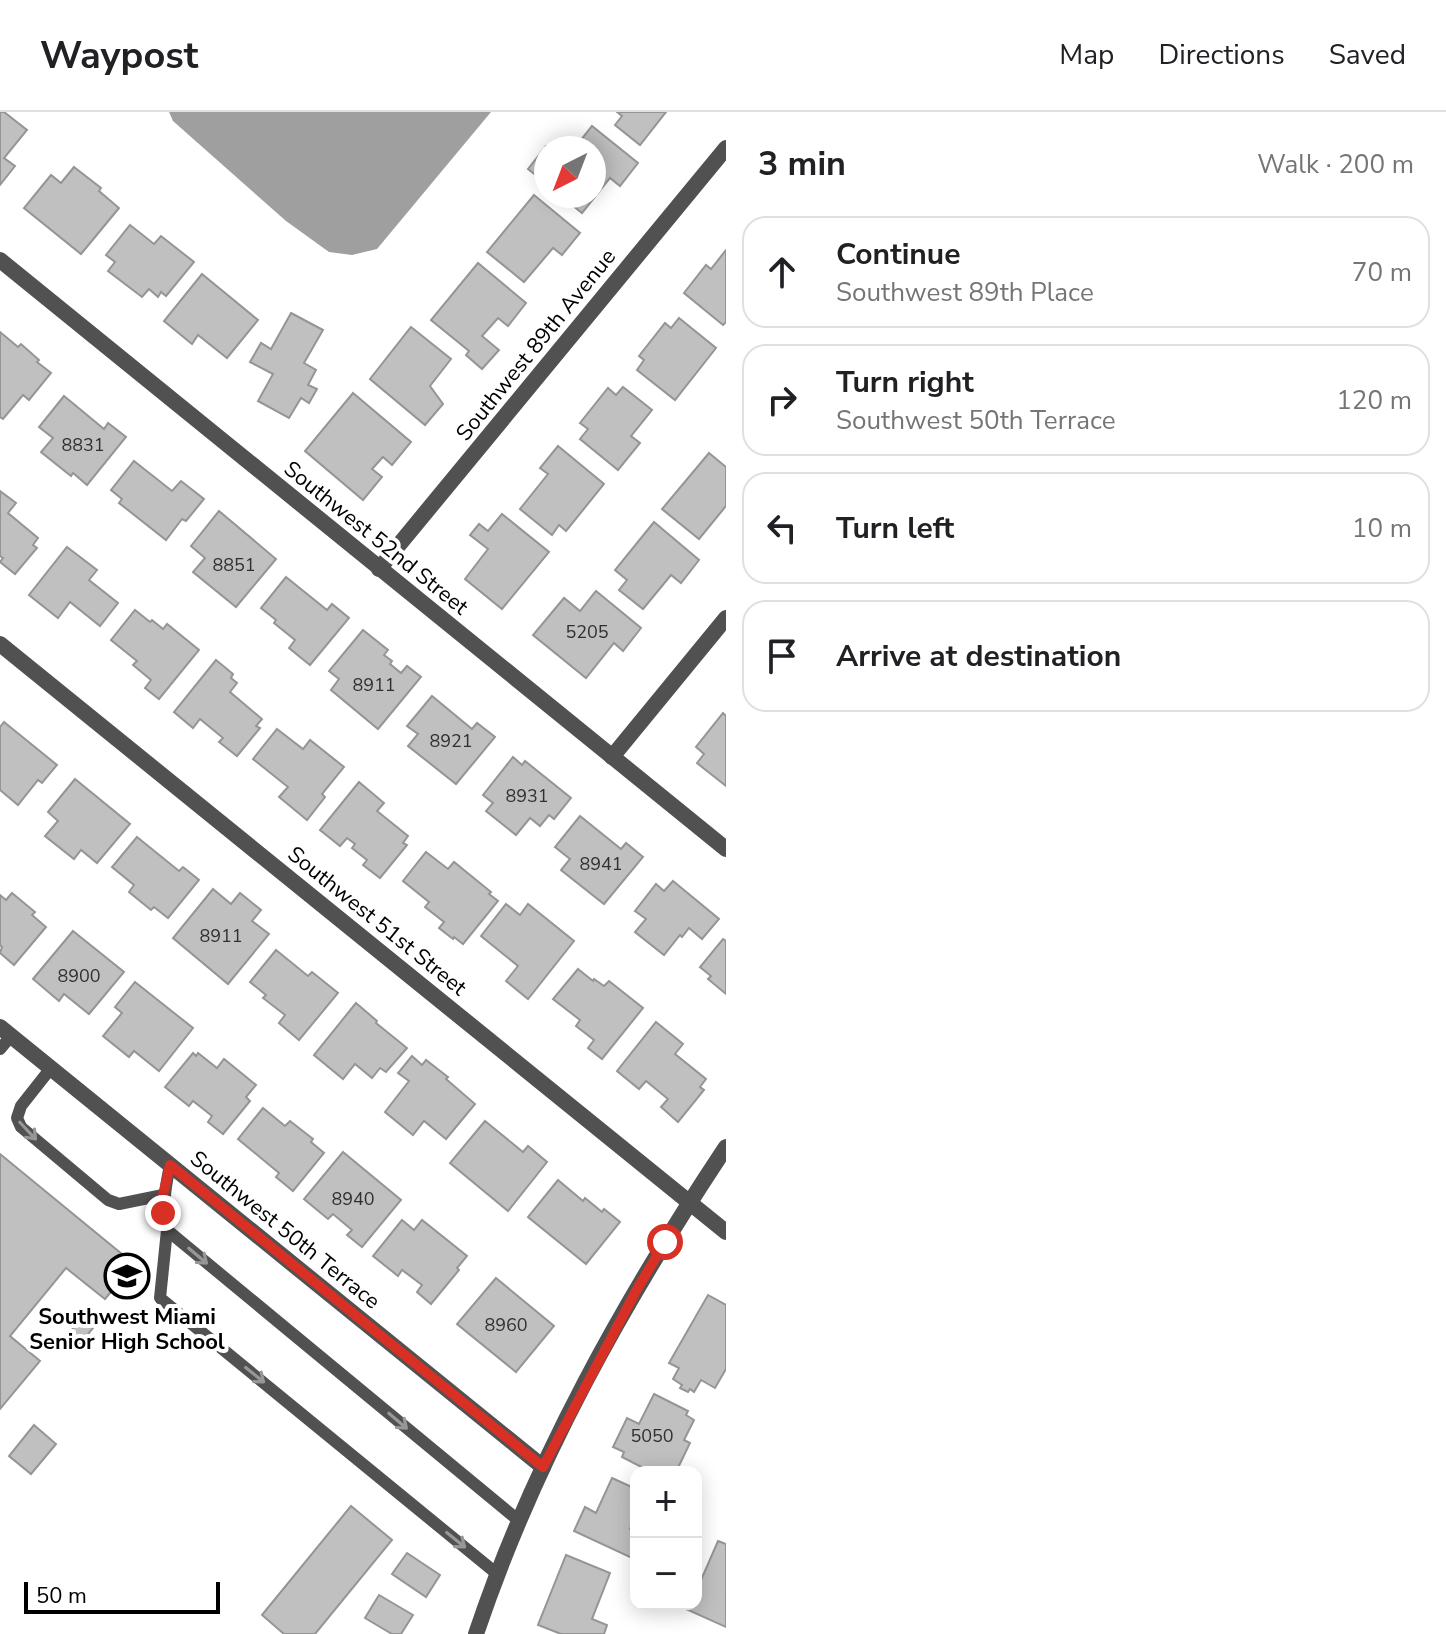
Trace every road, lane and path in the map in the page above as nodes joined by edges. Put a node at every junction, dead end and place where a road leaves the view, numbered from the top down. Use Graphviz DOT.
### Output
graph roads {
  1 [pos="726,148"];
  2 [pos="0,260"];
  3 [pos="379,569"];
  4 [pos="726,618"];
  5 [pos="0,644"];
  6 [pos="612,757"];
  7 [pos="726,849"];
  8 [pos="4,1037"];
  9 [pos="51,1068"];
  10 [pos="726,1147"];
  11 [pos="170,1165"];
  12 [pos="163,1195"];
  13 [pos="690,1203"];
  14 [pos="167,1230"];
  15 [pos="726,1232"];
  16 [pos="543,1467"];
  17 [pos="518,1520"];
  18 [pos="496,1573"];
  19 [pos="476,1634"];
  1 -- 3 [label="street, Southwest 89th Avenue"];
  2 -- 3 [label="street, Southwest 52nd Street"];
  3 -- 6 [label="street, Southwest 52nd Street"];
  4 -- 6 [label="street"];
  5 -- 13 [label="street, Southwest 51st Street"];
  6 -- 7 [label="street, Southwest 52nd Street"];
  8 -- 9 [label="street, Southwest 50th Terrace"];
  9 -- 11 [label="street, Southwest 50th Terrace"];
  9 -- 12 [label="lane, one-way"];
  10 -- 13 [label="street"];
  11 -- 12 [label="lane"];
  11 -- 16 [label="street, Southwest 50th Terrace"];
  12 -- 14 [label="lane"];
  13 -- 15 [label="street, Southwest 51st Street"];
  13 -- 16 [label="street"];
  14 -- 17 [label="lane, one-way"];
  14 -- 18 [label="lane, one-way"];
  16 -- 17 [label="street"];
  17 -- 18 [label="street"];
  18 -- 19 [label="street"];
}
